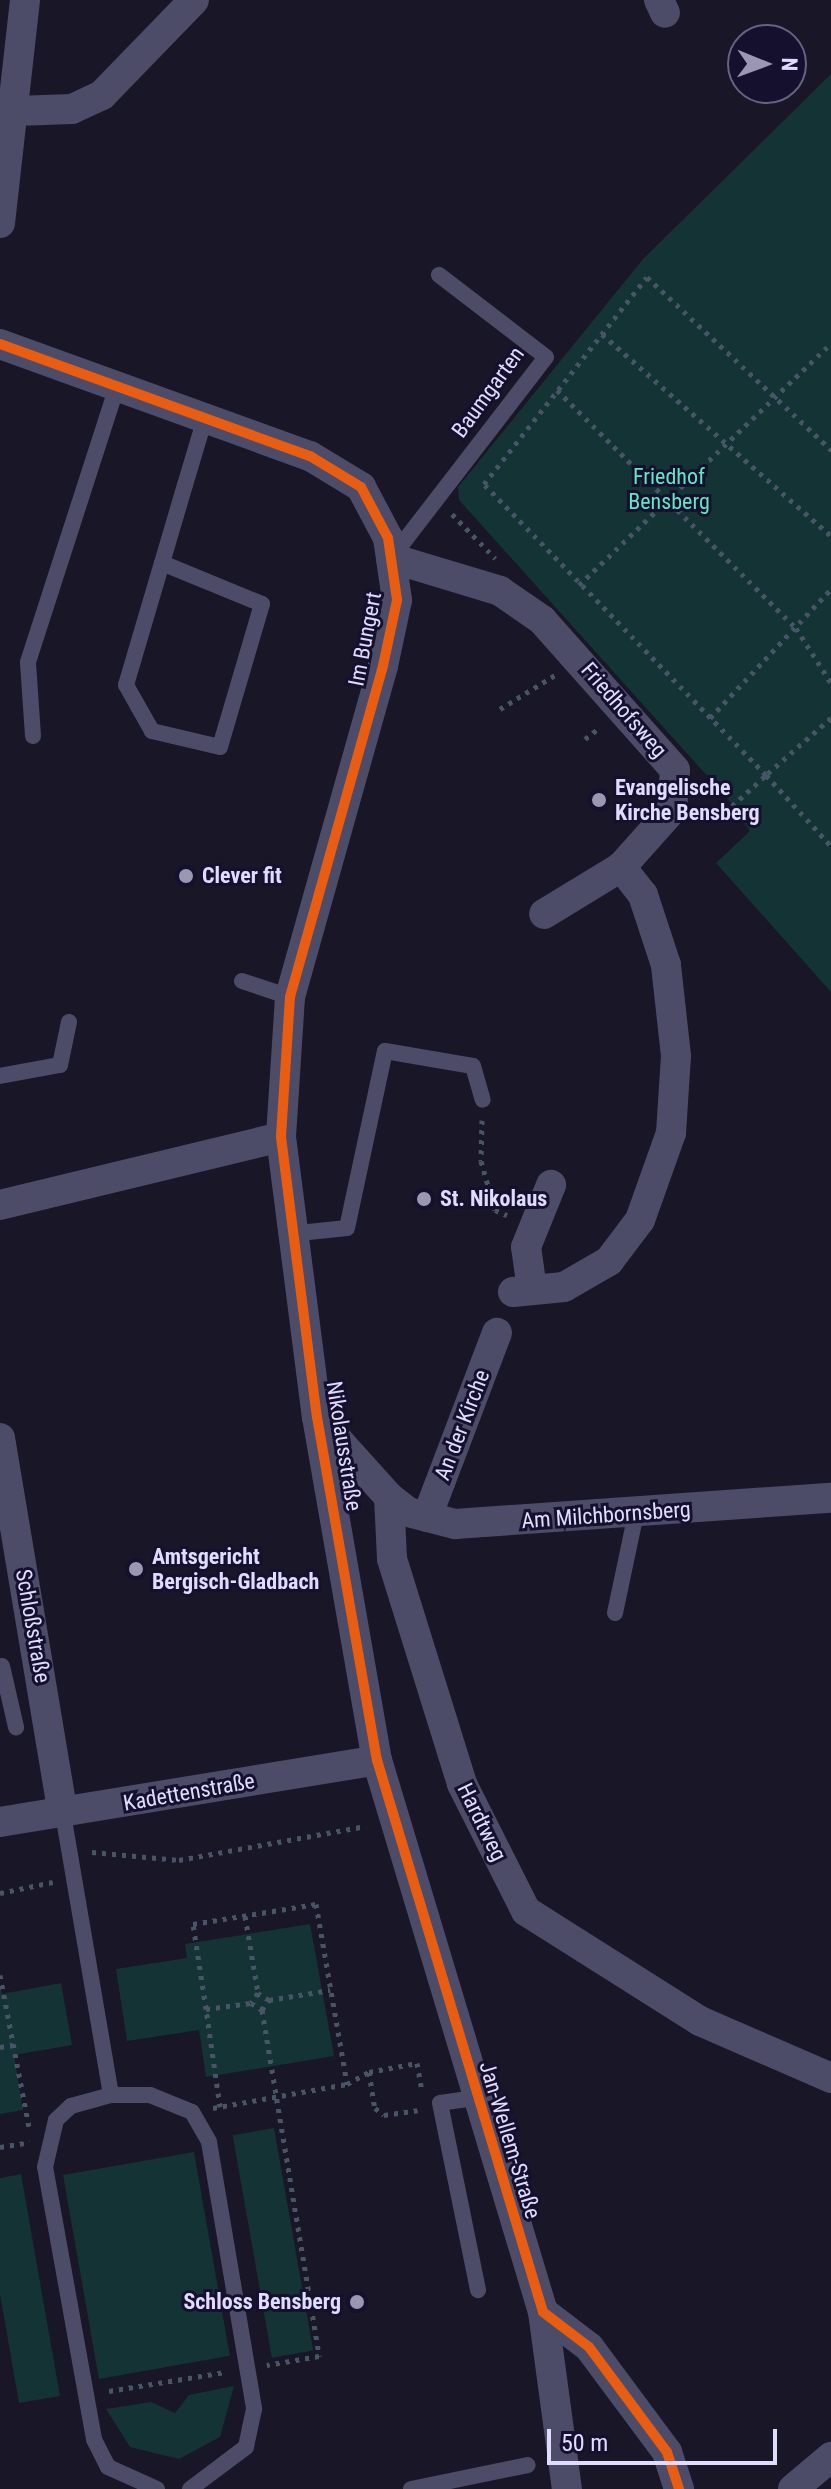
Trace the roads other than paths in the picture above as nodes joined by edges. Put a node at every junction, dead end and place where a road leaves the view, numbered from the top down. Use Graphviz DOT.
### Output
graph roads {
  1 [pos="25,0"];
  2 [pos="194,0"];
  3 [pos="11,97"];
  4 [pos="0,223"];
  5 [pos="439,275"];
  6 [pos="0,344"];
  7 [pos="117,386"];
  8 [pos="205,418"];
  9 [pos="391,558"];
  10 [pos="162,563"];
  11 [pos="33,736"];
  12 [pos="621,867"];
  13 [pos="544,914"];
  14 [pos="242,981"];
  15 [pos="290,997"];
  16 [pos="69,1022"];
  17 [pos="0,1076"];
  18 [pos="483,1100"];
  19 [pos="281,1137"];
  20 [pos="551,1185"];
  21 [pos="0,1205"];
  22 [pos="299,1233"];
  23 [pos="497,1333"];
  24 [pos="317,1417"];
  25 [pos="1,1446"];
  26 [pos="389,1497"];
  27 [pos="831,1498"];
  28 [pos="636,1513"];
  29 [pos="427,1517"];
  30 [pos="615,1613"];
  31 [pos="39,1657"];
  32 [pos="1,1666"];
  33 [pos="16,1727"];
  34 [pos="377,1760"];
  35 [pos="63,1814"];
  36 [pos="0,1822"];
  37 [pos="831,2078"];
  38 [pos="111,2095"];
  39 [pos="475,2098"];
  40 [pos="478,2290"];
  41 [pos="543,2312"];
  42 [pos="831,2457"];
  43 [pos="528,2465"];
  44 [pos="157,2489"];
  45 [pos="190,2489"];
  46 [pos="411,2489"];
  47 [pos="567,2489"];
  48 [pos="679,2489"];
  49 [pos="793,2489"];
  1 -- 3 [label="street"];
  2 -- 3 [label="street"];
  3 -- 4 [label="street"];
  5 -- 9 [label="lane, Baumgarten"];
  6 -- 7 [label="street, Im Bungert"];
  7 -- 8 [label="street, Im Bungert"];
  7 -- 11 [label="lane"];
  8 -- 9 [label="street, Im Bungert"];
  8 -- 10 [label="lane"];
  9 -- 12 [label="street, Friedhofsweg"];
  9 -- 15 [label="street, Im Bungert"];
  10 -- 10 [label="lane"];
  12 -- 13 [label="street, Friedhofsweg"];
  12 -- 20 [label="street"];
  14 -- 15 [label="lane"];
  15 -- 19 [label="street, Im Bungert"];
  16 -- 17 [label="lane"];
  18 -- 22 [label="lane"];
  19 -- 21 [label="street"];
  19 -- 22 [label="street, Nikolausstraße"];
  22 -- 24 [label="street, Nikolausstraße"];
  23 -- 29 [label="street, An der Kirche"];
  24 -- 26 [label="street"];
  24 -- 34 [label="street, Nikolausstraße"];
  25 -- 31 [label="street, Schloßstraße"];
  26 -- 29 [label="street, Am Milchbornsberg"];
  26 -- 37 [label="street, Hardtweg"];
  27 -- 28 [label="street, Am Milchbornsberg"];
  28 -- 29 [label="street, Am Milchbornsberg"];
  28 -- 30 [label="lane"];
  31 -- 32 [label="lane"];
  31 -- 35 [label="street, Schloßstraße"];
  32 -- 33 [label="lane"];
  34 -- 35 [label="street, Kadettenstraße"];
  34 -- 39 [label="street, Jan-Wellem-Straße"];
  35 -- 36 [label="street, Kadettenstraße"];
  35 -- 38 [label="lane"];
  38 -- 44 [label="lane"];
  38 -- 45 [label="lane"];
  39 -- 40 [label="lane"];
  39 -- 41 [label="street, Jan-Wellem-Straße"];
  41 -- 47 [label="street, Jan-Wellem-Straße"];
  41 -- 48 [label="street"];
  42 -- 49 [label="street"];
  43 -- 46 [label="lane"];
}
